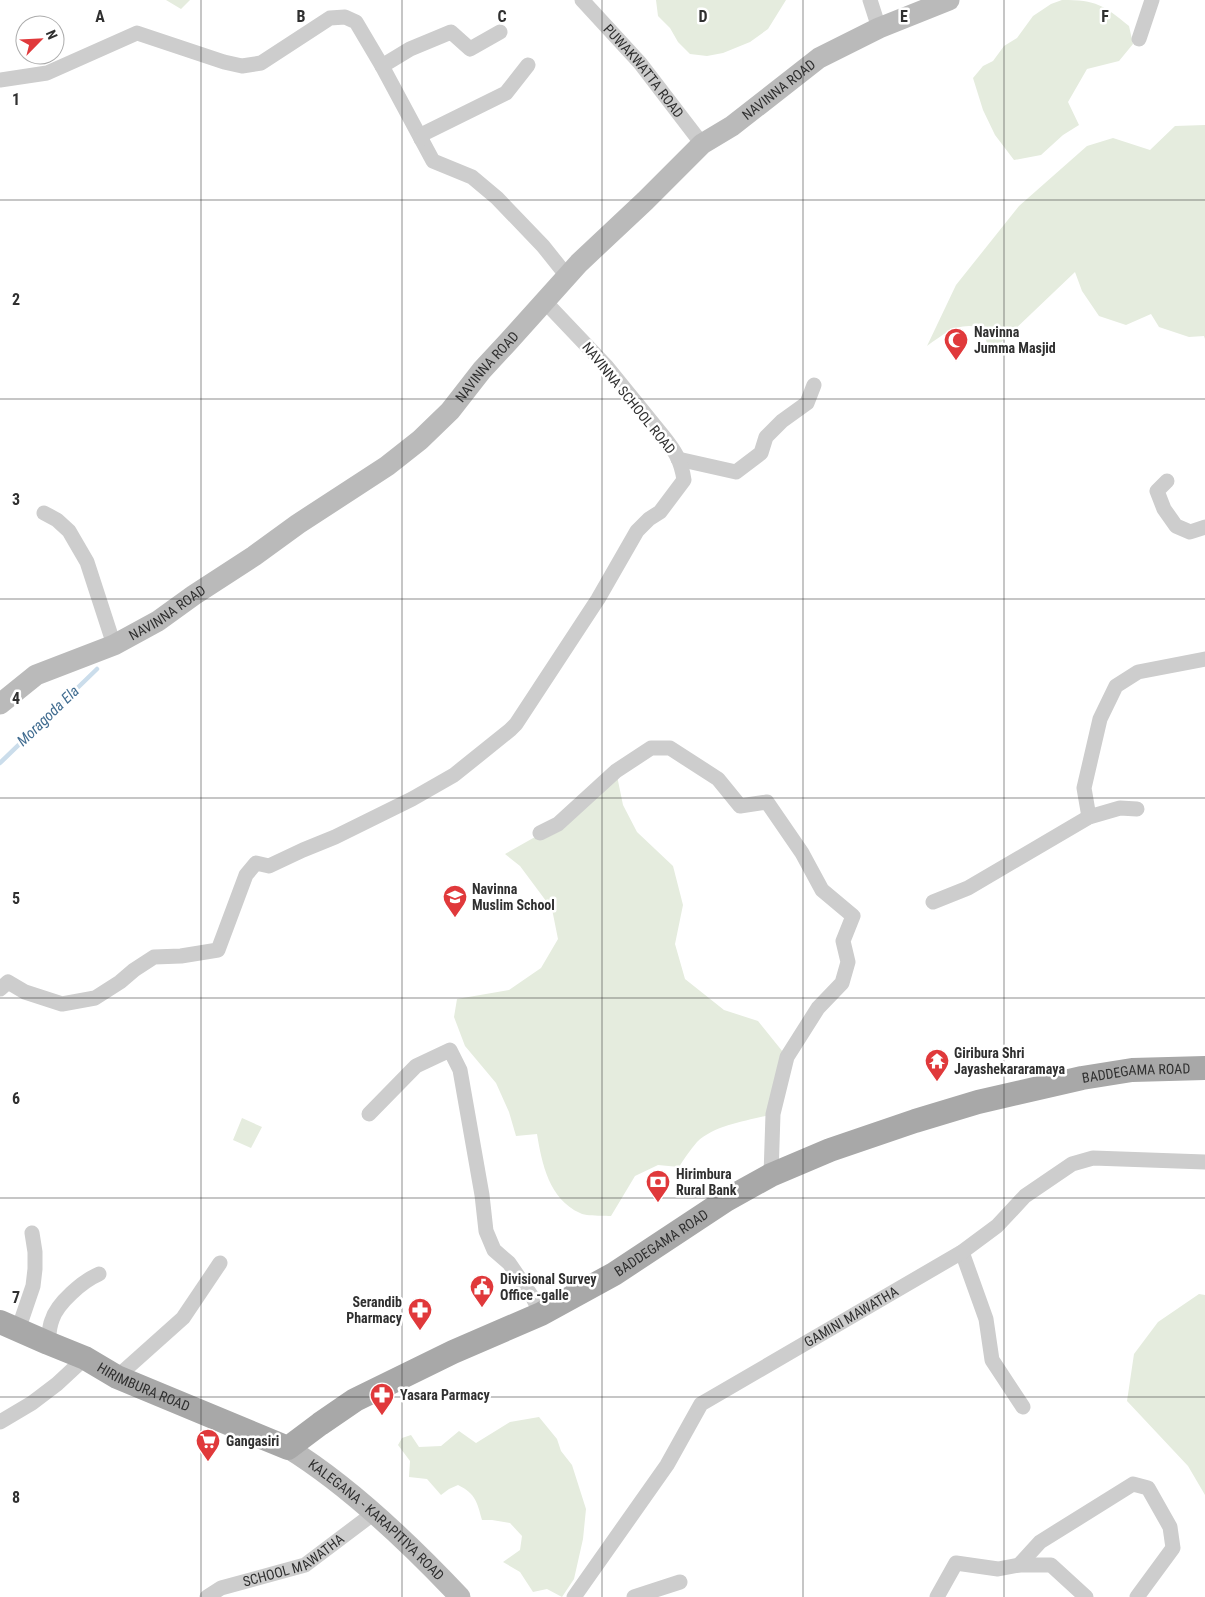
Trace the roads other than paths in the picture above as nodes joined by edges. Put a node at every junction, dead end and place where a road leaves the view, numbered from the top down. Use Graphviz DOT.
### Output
graph roads {
  1 [pos="582,0"];
  2 [pos="870,0"];
  3 [pos="949,0"];
  4 [pos="1152,0"];
  5 [pos="879,28"];
  6 [pos="500,32"];
  7 [pos="1139,39"];
  8 [pos="528,65"];
  9 [pos="382,66"];
  10 [pos="0,80"];
  11 [pos="421,139"];
  12 [pos="702,144"];
  13 [pos="567,276"];
  14 [pos="543,303"];
  15 [pos="814,386"];
  16 [pos="678,458"];
  17 [pos="1167,481"];
  18 [pos="44,513"];
  19 [pos="1205,527"];
  20 [pos="114,645"];
  21 [pos="1205,659"];
  22 [pos="0,704"];
  23 [pos="1137,809"];
  24 [pos="1090,817"];
  25 [pos="540,832"];
  26 [pos="933,902"];
  27 [pos="0,989"];
  28 [pos="1205,1068"];
  29 [pos="369,1114"];
  30 [pos="1205,1162"];
  31 [pos="771,1175"];
  32 [pos="32,1233"];
  33 [pos="962,1252"];
  34 [pos="220,1264"];
  35 [pos="99,1274"];
  36 [pos="541,1314"];
  37 [pos="9,1326"];
  38 [pos="48,1343"];
  39 [pos="85,1358"];
  40 [pos="117,1377"];
  41 [pos="1023,1408"];
  42 [pos="0,1422"];
  43 [pos="288,1448"];
  44 [pos="374,1514"];
  45 [pos="1018,1565"];
  46 [pos="680,1582"];
  47 [pos="207,1597"];
  48 [pos="460,1597"];
  49 [pos="574,1597"];
  50 [pos="585,1597"];
  51 [pos="634,1597"];
  52 [pos="938,1597"];
  53 [pos="1086,1597"];
  54 [pos="1137,1597"];
  1 -- 12 [label="street, PUWAKWATTA ROAD"];
  2 -- 5 [label="street"];
  3 -- 5 [label="street, NAVINNA ROAD"];
  4 -- 7 [label="street"];
  5 -- 12 [label="street, NAVINNA ROAD"];
  6 -- 9 [label="street"];
  8 -- 11 [label="street"];
  9 -- 10 [label="street"];
  9 -- 11 [label="street"];
  11 -- 13 [label="street"];
  12 -- 13 [label="street, NAVINNA ROAD"];
  13 -- 14 [label="street, NAVINNA ROAD"];
  14 -- 16 [label="street, NAVINNA SCHOOL ROAD"];
  14 -- 20 [label="street, NAVINNA ROAD"];
  15 -- 16 [label="street"];
  16 -- 27 [label="street, NAVINNA SCHOOL ROAD"];
  17 -- 19 [label="street"];
  18 -- 20 [label="street"];
  20 -- 22 [label="street, NAVINNA ROAD"];
  21 -- 24 [label="street"];
  23 -- 24 [label="street"];
  24 -- 26 [label="street"];
  25 -- 31 [label="street"];
  28 -- 31 [label="main road, BADDEGAMA ROAD"];
  29 -- 36 [label="street"];
  30 -- 33 [label="street, GAMINI MAWATHA"];
  31 -- 36 [label="main road, BADDEGAMA ROAD"];
  32 -- 37 [label="street"];
  33 -- 41 [label="street"];
  33 -- 49 [label="street, GAMINI MAWATHA"];
  34 -- 40 [label="street"];
  35 -- 38 [label="street"];
  36 -- 43 [label="main road, BADDEGAMA ROAD"];
  37 -- 38 [label="main road, HIRIMBURA ROAD"];
  38 -- 39 [label="main road, HIRIMBURA ROAD"];
  39 -- 40 [label="main road, HIRIMBURA ROAD"];
  39 -- 42 [label="street"];
  40 -- 43 [label="main road, HIRIMBURA ROAD"];
  43 -- 44 [label="street, KALEGANA - KARAPITIYA ROAD"];
  44 -- 47 [label="street, SCHOOL MAWATHA"];
  44 -- 48 [label="street, KALEGANA - KARAPITIYA ROAD"];
  45 -- 52 [label="street"];
  45 -- 53 [label="street"];
  45 -- 54 [label="street"];
  46 -- 51 [label="street"];
  49 -- 50 [label="street"];
}
